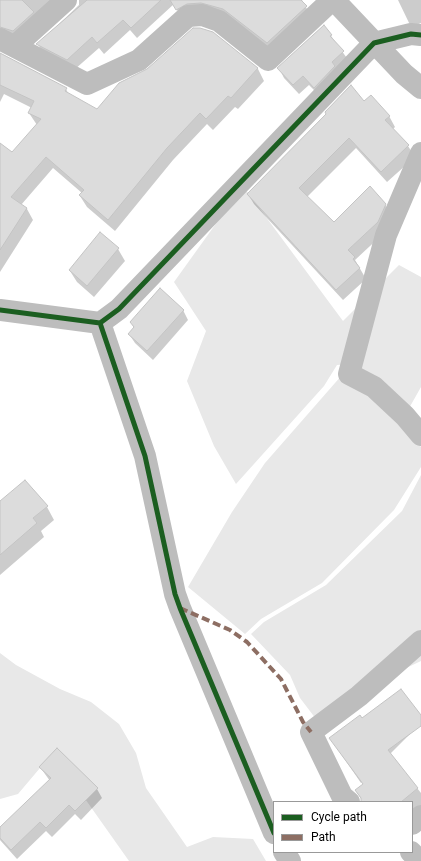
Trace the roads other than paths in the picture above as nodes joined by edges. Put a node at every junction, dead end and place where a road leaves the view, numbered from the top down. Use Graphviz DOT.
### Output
graph roads {
  1 [pos="66,0"];
  2 [pos="333,0"];
  3 [pos="421,35"];
  4 [pos="8,42"];
  5 [pos="374,43"];
  6 [pos="421,88"];
  7 [pos="421,153"];
  8 [pos="0,310"];
  9 [pos="100,323"];
  10 [pos="421,436"];
  11 [pos="421,641"];
  12 [pos="348,801"];
  13 [pos="421,816"];
  14 [pos="413,823"];
  15 [pos="273,830"];
  16 [pos="412,853"];
  17 [pos="420,861"];
  1 -- 4 [label="street"];
  2 -- 4 [label="street"];
  2 -- 5 [label="street"];
  3 -- 5 [label="street"];
  5 -- 6 [label="street"];
  5 -- 9 [label="street"];
  7 -- 10 [label="street"];
  8 -- 9 [label="street"];
  9 -- 15 [label="street"];
  11 -- 12 [label="street"];
  13 -- 14 [label="street"];
  16 -- 17 [label="street"];
}
